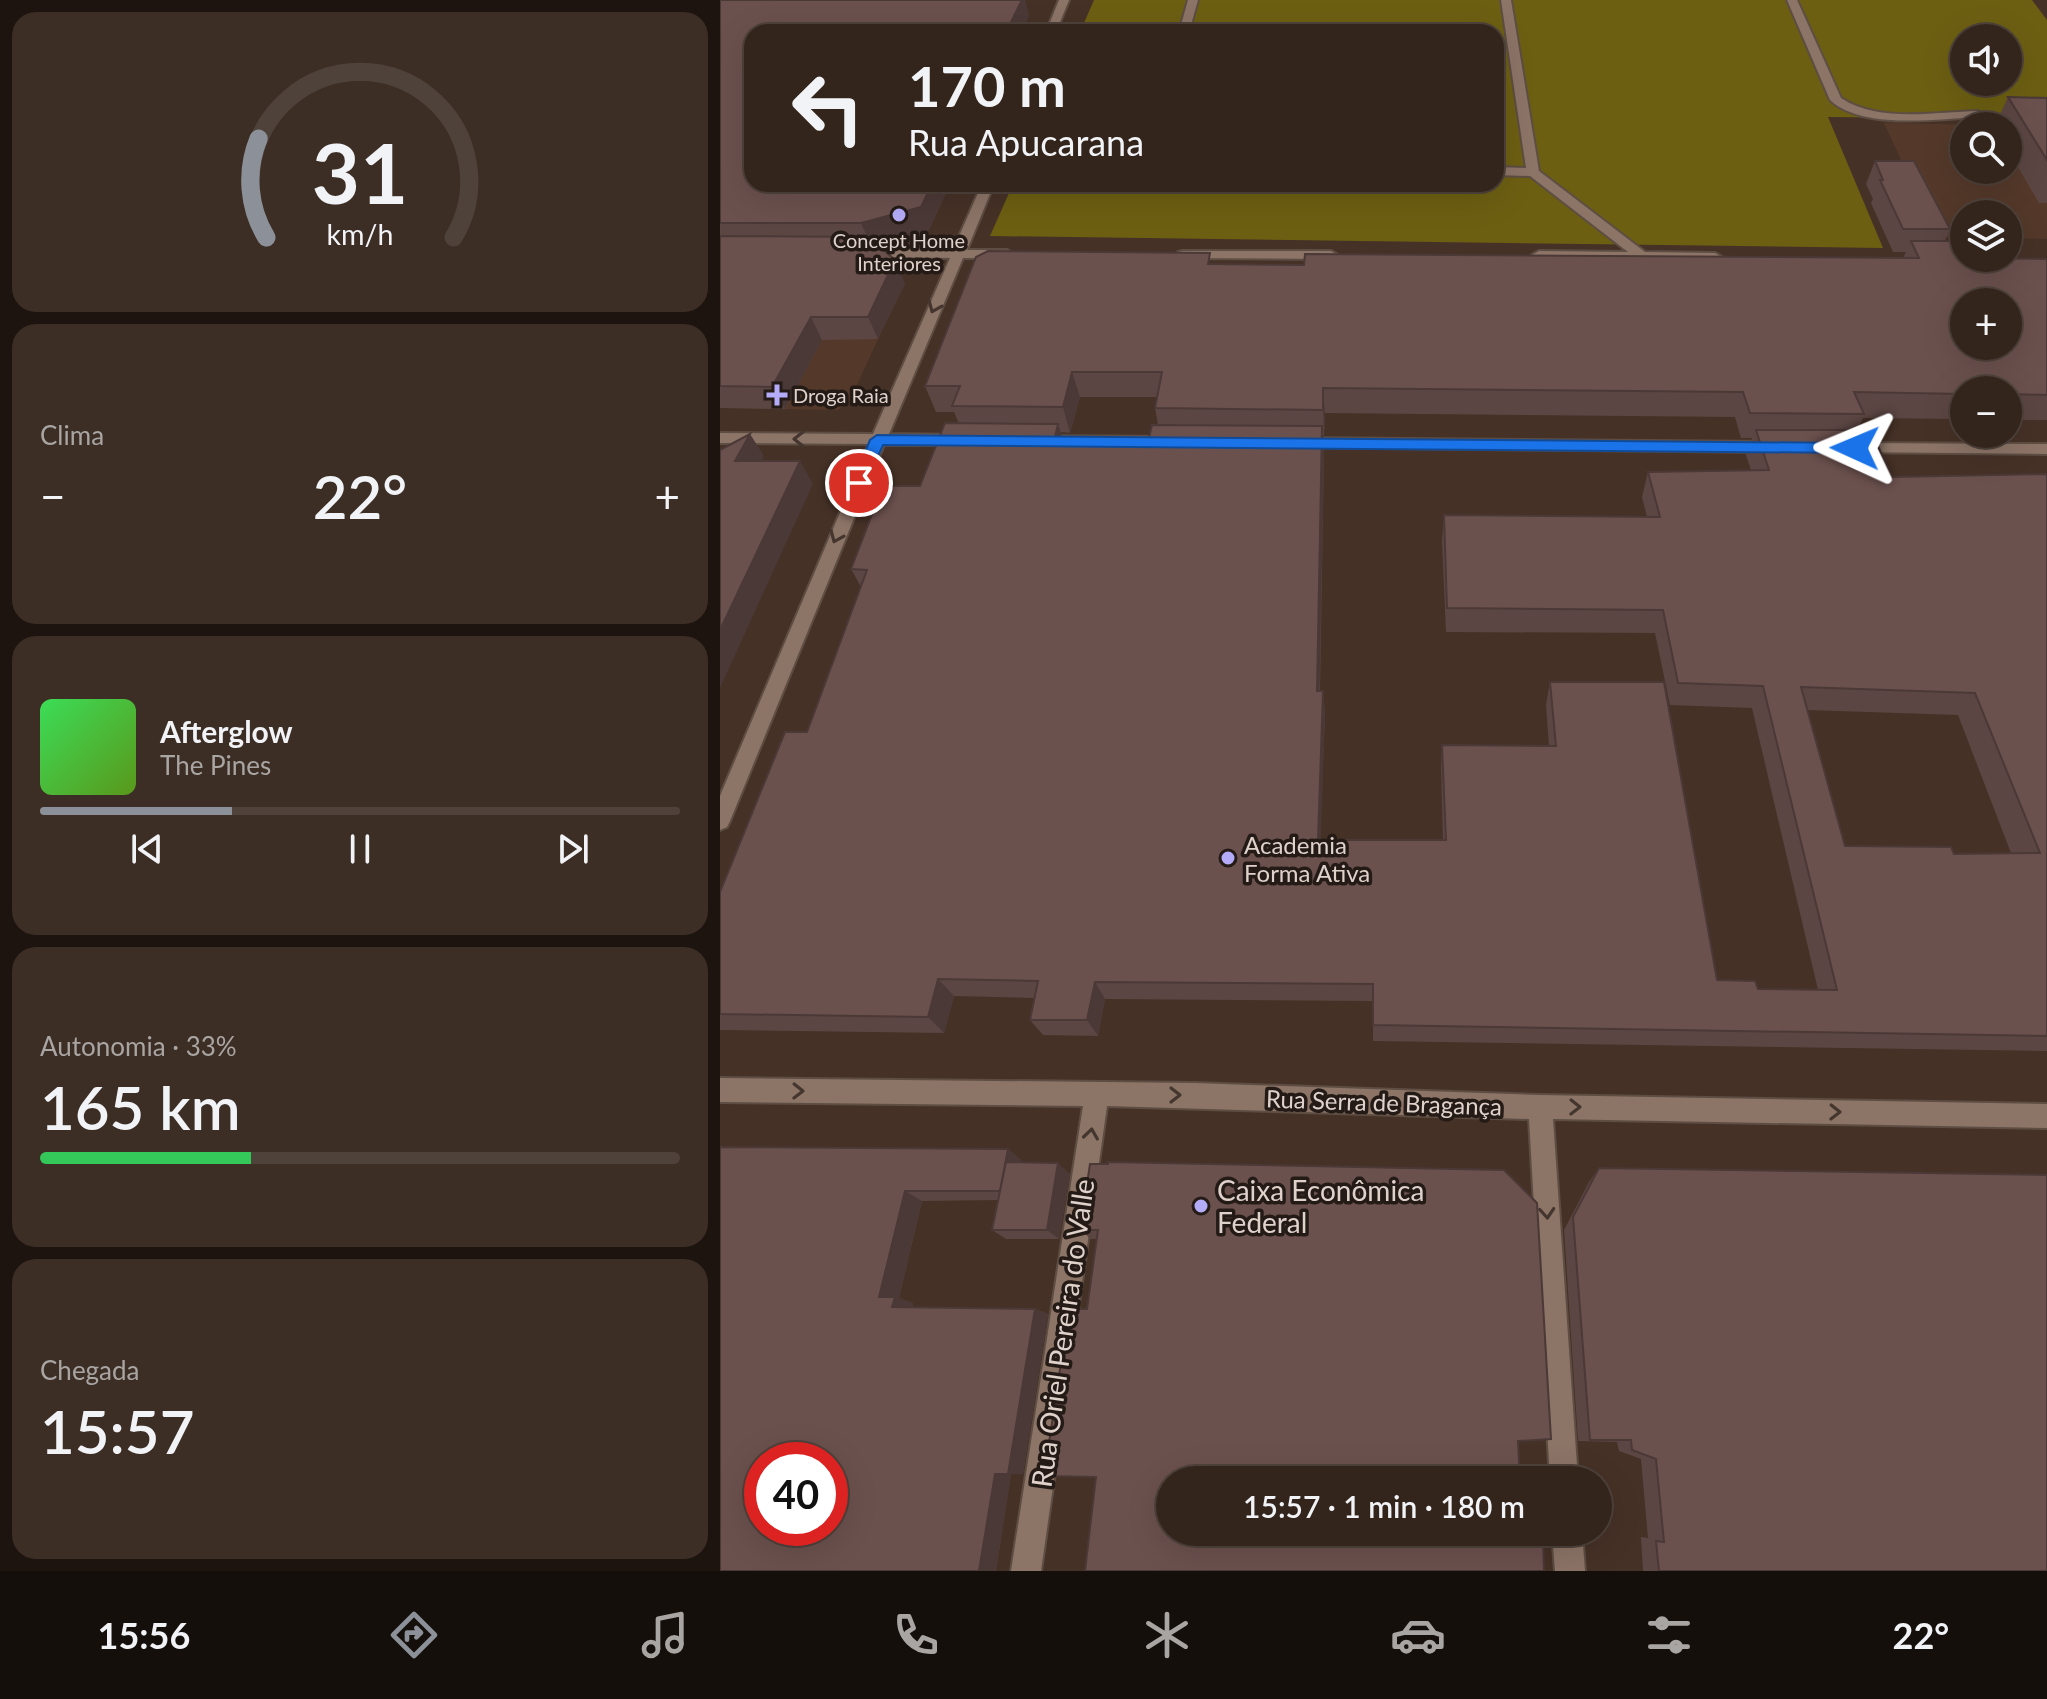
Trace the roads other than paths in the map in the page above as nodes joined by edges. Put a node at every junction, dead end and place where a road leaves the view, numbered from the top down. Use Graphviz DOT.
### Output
graph roads {
  1 [pos="1064,0"];
  2 [pos="1193,0"];
  3 [pos="1506,0"];
  4 [pos="1792,0"];
  5 [pos="1054,24"];
  6 [pos="1186,24"];
  7 [pos="1950,114"];
  8 [pos="1504,171"];
  9 [pos="1533,172"];
  10 [pos="984,192"];
  11 [pos="843,253"];
  12 [pos="957,254"];
  13 [pos="1019,254"];
  14 [pos="1162,255"];
  15 [pos="1353,255"];
  16 [pos="1528,255"];
  17 [pos="1640,255"];
  18 [pos="1732,257"];
  19 [pos="720,438"];
  20 [pos="877,440"];
  21 [pos="976,440"];
  22 [pos="1023,441"];
  23 [pos="1195,442"];
  24 [pos="1273,443"];
  25 [pos="1792,447"];
  26 [pos="1839,448"];
  27 [pos="2047,449"];
  28 [pos="720,821"];
  29 [pos="720,1090"];
  30 [pos="1097,1095"];
  31 [pos="1540,1107"];
  32 [pos="2047,1116"];
  33 [pos="1563,1466"];
  34 [pos="1568,1546"];
  35 [pos="1026,1571"];
  36 [pos="1570,1571"];
  1 -- 5 [label="street"];
  2 -- 6 [label="street"];
  3 -- 9 [label="street"];
  4 -- 7 [label="street"];
  8 -- 9 [label="street"];
  9 -- 17 [label="street"];
  10 -- 12 [label="street"];
  11 -- 12 [label="street"];
  12 -- 13 [label="street"];
  12 -- 20 [label="street, one-way"];
  14 -- 15 [label="street"];
  16 -- 17 [label="street"];
  17 -- 18 [label="street"];
  20 -- 19 [label="street, one-way"];
  20 -- 21 [label="street"];
  20 -- 28 [label="street, one-way"];
  22 -- 23 [label="street"];
  24 -- 25 [label="street"];
  26 -- 27 [label="street"];
  29 -- 30 [label="street, Rua Serra de Bragança, one-way"];
  30 -- 31 [label="street, Rua Serra de Bragança, one-way"];
  35 -- 30 [label="street, Rua Oriel Pereira do Valle, one-way"];
  31 -- 32 [label="street, Rua Serra de Bragança, one-way"];
  31 -- 33 [label="street, one-way"];
  34 -- 36 [label="street"];
}
